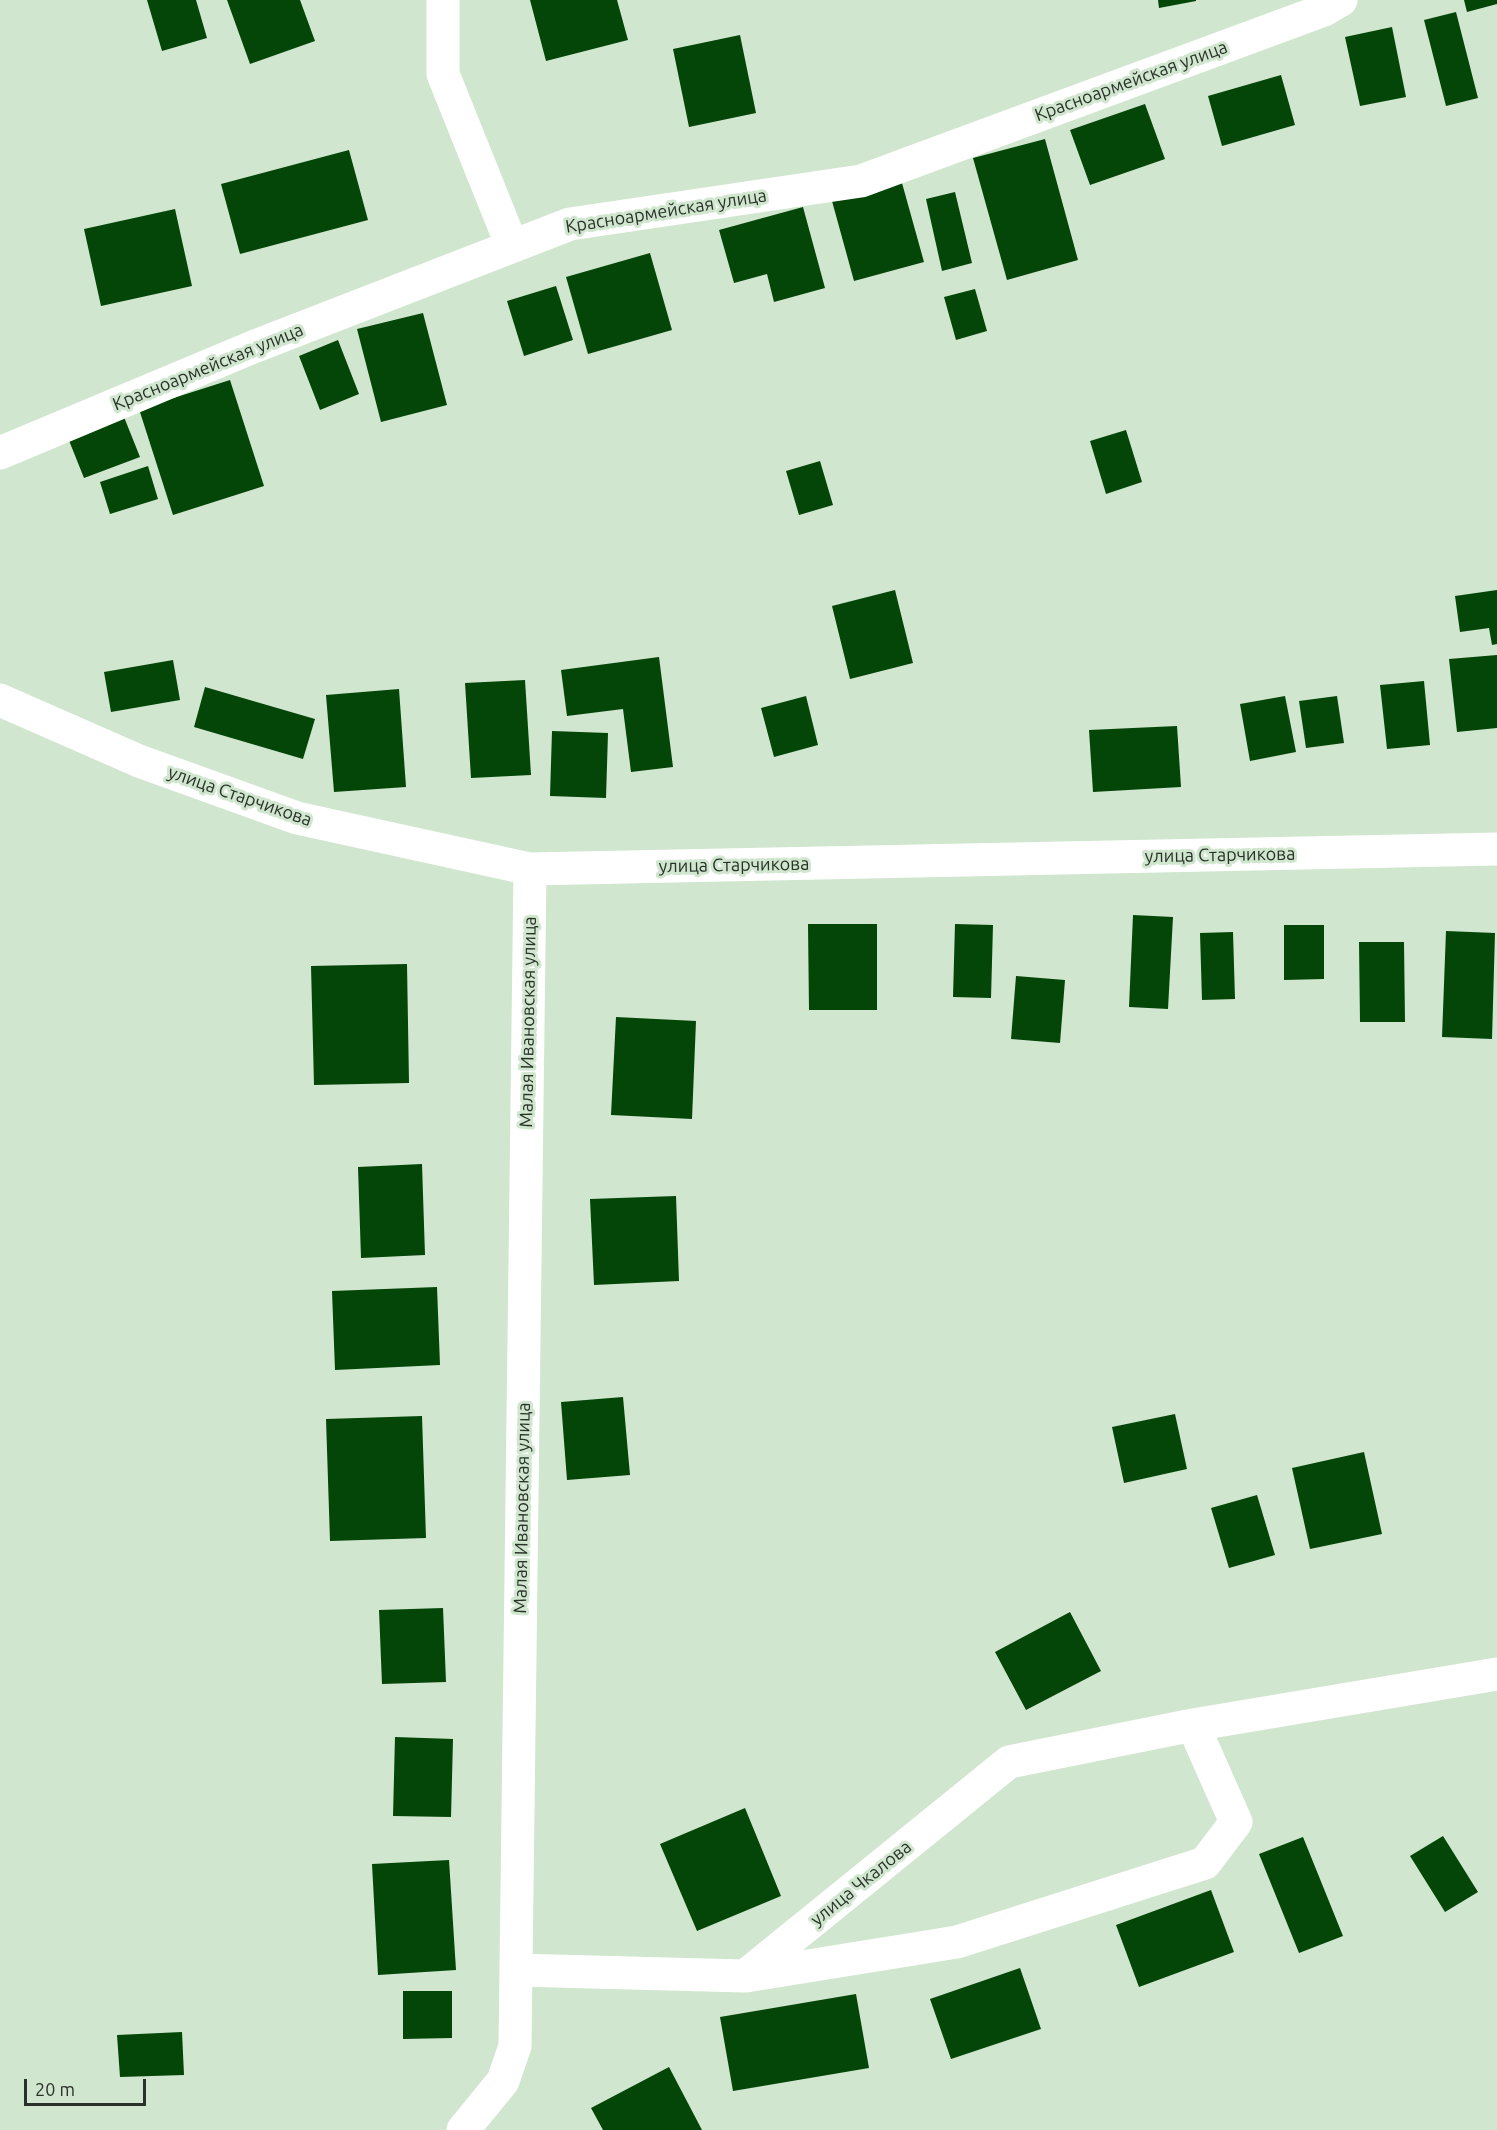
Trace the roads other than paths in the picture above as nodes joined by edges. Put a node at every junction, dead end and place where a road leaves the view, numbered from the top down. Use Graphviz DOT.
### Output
graph roads {
  1 [pos="443,0"];
  2 [pos="1341,0"];
  3 [pos="512,246"];
  4 [pos="0,453"];
  5 [pos="0,700"];
  6 [pos="1497,849"];
  7 [pos="530,869"];
  8 [pos="1497,1674"];
  9 [pos="1193,1725"];
  10 [pos="516,1970"];
  11 [pos="745,1976"];
  12 [pos="463,2130"];
  1 -- 3 [label="street"];
  2 -- 3 [label="street, Красноармейская улица"];
  3 -- 4 [label="street, Красноармейская улица"];
  5 -- 7 [label="street, улица Старчикова"];
  6 -- 7 [label="street, улица Старчикова"];
  7 -- 10 [label="street, Малая Ивановская улица"];
  8 -- 9 [label="street, улица Чкалова"];
  9 -- 11 [label="street, улица Чкалова"];
  9 -- 11 [label="street"];
  10 -- 11 [label="street"];
  10 -- 12 [label="street, Малая Ивановская улица"];
}
